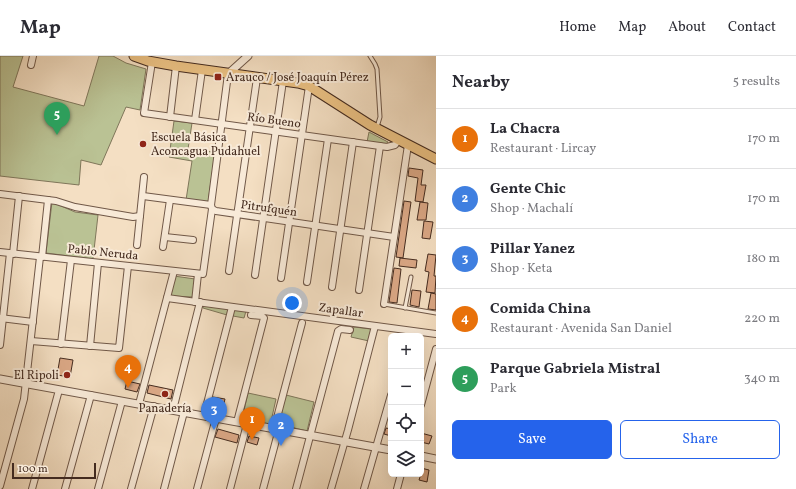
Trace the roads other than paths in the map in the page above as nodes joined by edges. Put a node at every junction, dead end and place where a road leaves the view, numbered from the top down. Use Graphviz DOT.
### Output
graph roads {
  1 [pos="33,56"];
  2 [pos="134,56"];
  3 [pos="248,56"];
  4 [pos="370,56"];
  5 [pos="152,62"];
  6 [pos="31,65"];
  7 [pos="176,66"];
  8 [pos="202,70"];
  9 [pos="228,74"];
  10 [pos="257,78"];
  11 [pos="283,81"];
  12 [pos="309,86"];
  13 [pos="170,117"];
  14 [pos="195,120"];
  15 [pos="222,124"];
  16 [pos="250,128"];
  17 [pos="377,129"];
  18 [pos="276,132"];
  19 [pos="302,135"];
  20 [pos="328,139"];
  21 [pos="399,140"];
  22 [pos="353,142"];
  23 [pos="408,145"];
  24 [pos="380,146"];
  25 [pos="436,159"];
  26 [pos="144,177"];
  27 [pos="0,194"];
  28 [pos="19,196"];
  29 [pos="143,196"];
  30 [pos="48,200"];
  31 [pos="170,200"];
  32 [pos="211,207"];
  33 [pos="238,214"];
  34 [pos="140,216"];
  35 [pos="263,218"];
  36 [pos="289,222"];
  37 [pos="315,225"];
  38 [pos="340,229"];
  39 [pos="367,233"];
  40 [pos="165,237"];
  41 [pos="394,237"];
  42 [pos="193,240"];
  43 [pos="137,246"];
  44 [pos="163,247"];
  45 [pos="0,252"];
  46 [pos="12,254"];
  47 [pos="41,257"];
  48 [pos="71,260"];
  49 [pos="98,263"];
  50 [pos="128,266"];
  51 [pos="174,271"];
  52 [pos="229,271"];
  53 [pos="201,274"];
  54 [pos="255,275"];
  55 [pos="411,277"];
  56 [pos="281,278"];
  57 [pos="307,282"];
  58 [pos="332,287"];
  59 [pos="359,290"];
  60 [pos="167,298"];
  61 [pos="197,302"];
  62 [pos="384,304"];
  63 [pos="232,307"];
  64 [pos="405,308"];
  65 [pos="436,313"];
  66 [pos="251,315"];
  67 [pos="1,319"];
  68 [pos="33,322"];
  69 [pos="302,323"];
  70 [pos="375,326"];
  71 [pos="350,330"];
  72 [pos="407,333"];
  73 [pos="424,334"];
  74 [pos="436,334"];
  75 [pos="31,342"];
  76 [pos="61,344"];
  77 [pos="0,345"];
  78 [pos="90,346"];
  79 [pos="436,349"];
  80 [pos="0,379"];
  81 [pos="26,384"];
  82 [pos="59,390"];
  83 [pos="424,394"];
  84 [pos="91,395"];
  85 [pos="122,401"];
  86 [pos="139,404"];
  87 [pos="388,405"];
  88 [pos="154,406"];
  89 [pos="173,410"];
  90 [pos="184,412"];
  91 [pos="204,416"];
  92 [pos="216,418"];
  93 [pos="237,422"];
  94 [pos="247,424"];
  95 [pos="276,429"];
  96 [pos="310,435"];
  97 [pos="345,442"];
  98 [pos="376,448"];
  99 [pos="388,450"];
  100 [pos="424,456"];
  101 [pos="436,458"];
  102 [pos="400,477"];
  103 [pos="0,486"];
  104 [pos="32,489"];
  105 [pos="65,489"];
  106 [pos="98,489"];
  107 [pos="131,489"];
  108 [pos="164,489"];
  109 [pos="197,489"];
  110 [pos="230,489"];
  111 [pos="263,489"];
  112 [pos="296,489"];
  113 [pos="331,489"];
  114 [pos="364,489"];
  115 [pos="397,489"];
  1 -- 6 [label="street"];
  2 -- 5 [label="main road"];
  3 -- 9 [label="street"];
  4 -- 17 [label="lane"];
  5 -- 7 [label="main road"];
  5 -- 13 [label="street, Río Bueno"];
  7 -- 8 [label="main road"];
  7 -- 13 [label="street"];
  8 -- 9 [label="main road"];
  8 -- 14 [label="street"];
  9 -- 10 [label="main road"];
  9 -- 15 [label="street"];
  10 -- 11 [label="main road"];
  10 -- 16 [label="street"];
  11 -- 12 [label="main road"];
  11 -- 18 [label="street"];
  12 -- 17 [label="main road"];
  12 -- 19 [label="street"];
  13 -- 14 [label="street, Río Bueno"];
  14 -- 15 [label="street, Río Bueno"];
  15 -- 16 [label="street, Río Bueno"];
  15 -- 32 [label="street"];
  16 -- 18 [label="street, Río Bueno"];
  16 -- 33 [label="street"];
  17 -- 21 [label="main road"];
  18 -- 19 [label="street, Río Bueno"];
  18 -- 35 [label="street"];
  19 -- 20 [label="street, Río Bueno"];
  19 -- 36 [label="street"];
  20 -- 22 [label="street, Río Bueno"];
  20 -- 37 [label="street"];
  21 -- 23 [label="main road"];
  21 -- 24 [label="street, Río Bueno"];
  22 -- 24 [label="street, Río Bueno"];
  22 -- 38 [label="street"];
  23 -- 25 [label="main road"];
  23 -- 41 [label="street"];
  24 -- 39 [label="street"];
  26 -- 29 [label="street"];
  27 -- 28 [label="street"];
  28 -- 30 [label="street"];
  28 -- 46 [label="street"];
  29 -- 31 [label="street, Pitrufquén"];
  29 -- 34 [label="street"];
  30 -- 34 [label="street"];
  30 -- 47 [label="street"];
  31 -- 32 [label="street, Pitrufquén"];
  31 -- 40 [label="street"];
  32 -- 33 [label="street, Pitrufquén"];
  32 -- 53 [label="street"];
  33 -- 35 [label="street, Pitrufquén"];
  33 -- 52 [label="street"];
  34 -- 43 [label="street"];
  35 -- 36 [label="street, Pitrufquén"];
  35 -- 54 [label="street"];
  36 -- 37 [label="street, Pitrufquén"];
  36 -- 56 [label="street"];
  37 -- 38 [label="street, Pitrufquén"];
  37 -- 57 [label="street"];
  38 -- 39 [label="street, Pitrufquén"];
  38 -- 58 [label="street"];
  39 -- 41 [label="street, Pitrufquén"];
  39 -- 59 [label="street"];
  40 -- 42 [label="street"];
  40 -- 44 [label="street"];
  41 -- 62 [label="street"];
  45 -- 46 [label="street, Pablo Neruda"];
  46 -- 47 [label="street, Pablo Neruda"];
  46 -- 67 [label="street"];
  47 -- 48 [label="street, Pablo Neruda"];
  47 -- 68 [label="street"];
  48 -- 49 [label="street, Pablo Neruda"];
  48 -- 76 [label="street"];
  49 -- 50 [label="street, Pablo Neruda"];
  49 -- 78 [label="street"];
  50 -- 51 [label="street, Pablo Neruda"];
  50 -- 78 [label="street"];
  51 -- 53 [label="street, Pablo Neruda"];
  51 -- 60 [label="street"];
  53 -- 61 [label="street"];
  55 -- 64 [label="lane"];
  60 -- 61 [label="street, Zapallar"];
  60 -- 86 [label="street"];
  61 -- 63 [label="street, Zapallar"];
  61 -- 89 [label="street"];
  62 -- 64 [label="lane"];
  63 -- 70 [label="street, Zapallar"];
  63 -- 91 [label="street"];
  64 -- 65 [label="lane"];
  66 -- 93 [label="street"];
  67 -- 68 [label="street"];
  67 -- 77 [label="street"];
  68 -- 75 [label="street"];
  69 -- 95 [label="street"];
  70 -- 72 [label="street, Zapallar"];
  70 -- 97 [label="street"];
  71 -- 96 [label="street"];
  73 -- 74 [label="street, Zapallar"];
  75 -- 76 [label="street"];
  75 -- 81 [label="street"];
  76 -- 78 [label="street"];
  79 -- 83 [label="street"];
  80 -- 81 [label="street"];
  81 -- 82 [label="street"];
  81 -- 103 [label="street"];
  82 -- 84 [label="street"];
  82 -- 104 [label="street"];
  84 -- 85 [label="street"];
  84 -- 105 [label="street"];
  85 -- 86 [label="street"];
  85 -- 106 [label="street"];
  86 -- 88 [label="street"];
  87 -- 98 [label="street"];
  88 -- 89 [label="street"];
  88 -- 107 [label="street"];
  89 -- 90 [label="street"];
  90 -- 91 [label="street"];
  90 -- 108 [label="street"];
  91 -- 92 [label="street"];
  92 -- 93 [label="street"];
  92 -- 109 [label="street"];
  93 -- 94 [label="street"];
  94 -- 95 [label="street"];
  94 -- 110 [label="street"];
  95 -- 96 [label="street"];
  95 -- 111 [label="street"];
  96 -- 97 [label="street"];
  96 -- 112 [label="street"];
  97 -- 98 [label="street"];
  97 -- 113 [label="street"];
  98 -- 99 [label="street"];
  98 -- 114 [label="street"];
  100 -- 101 [label="street"];
  102 -- 115 [label="street"];
}
